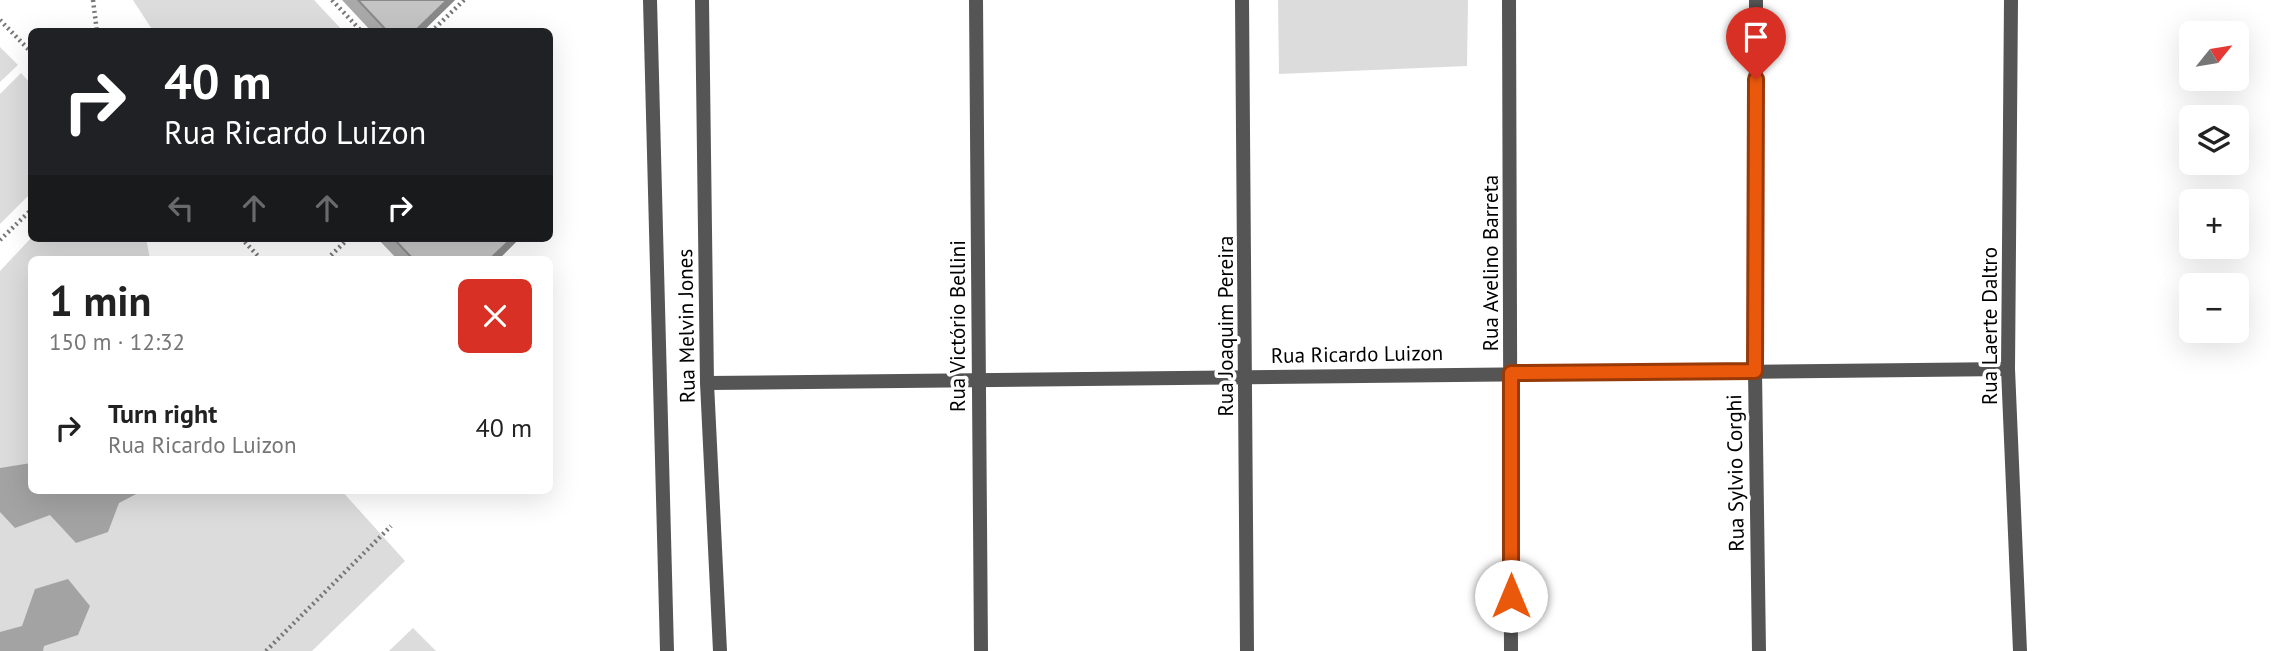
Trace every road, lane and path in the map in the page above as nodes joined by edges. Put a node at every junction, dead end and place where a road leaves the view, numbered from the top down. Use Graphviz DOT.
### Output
graph roads {
  1 [pos="93,0"];
  2 [pos="332,0"];
  3 [pos="464,0"];
  4 [pos="650,0"];
  5 [pos="702,0"];
  6 [pos="976,0"];
  7 [pos="1242,0"];
  8 [pos="1509,0"];
  9 [pos="1756,0"];
  10 [pos="2011,0"];
  11 [pos="0,20"];
  12 [pos="355,24"];
  13 [pos="96,28"];
  14 [pos="352,28"];
  15 [pos="358,28"];
  16 [pos="435,28"];
  17 [pos="28,49"];
  18 [pos="28,213"];
  19 [pos="0,240"];
  20 [pos="245,242"];
  21 [pos="345,242"];
  22 [pos="258,256"];
  23 [pos="330,256"];
  24 [pos="2008,369"];
  25 [pos="1755,371"];
  26 [pos="1511,373"];
  27 [pos="1247,376"];
  28 [pos="978,379"];
  29 [pos="707,383"];
  30 [pos="391,526"];
  31 [pos="266,651"];
  32 [pos="667,651"];
  33 [pos="720,651"];
  34 [pos="981,651"];
  35 [pos="1247,651"];
  36 [pos="1511,651"];
  37 [pos="1759,651"];
  38 [pos="2020,651"];
  1 -- 13 [label="path"];
  2 -- 12 [label="path"];
  3 -- 16 [label="path"];
  4 -- 32 [label="street, Rua Melvin Jones"];
  5 -- 29 [label="street, Rua Melvin Jones"];
  6 -- 28 [label="street, Rua Victório Bellini"];
  7 -- 27 [label="street, Rua Joaquim Pereira"];
  8 -- 26 [label="street, Rua Avelino Barreta"];
  9 -- 25 [label="street, Rua Sylvio Corghi"];
  10 -- 24 [label="street, Rua Laerte Daltro"];
  11 -- 17 [label="path"];
  12 -- 14 [label="path"];
  12 -- 15 [label="path"];
  18 -- 19 [label="path"];
  20 -- 22 [label="path"];
  21 -- 23 [label="path"];
  24 -- 25 [label="street, Rua Ricardo Luizon"];
  24 -- 38 [label="street, Rua Laerte Daltro"];
  25 -- 26 [label="street, Rua Ricardo Luizon"];
  25 -- 37 [label="street, Rua Sylvio Corghi"];
  26 -- 27 [label="street, Rua Ricardo Luizon"];
  26 -- 36 [label="street, Rua Avelino Barreta"];
  27 -- 28 [label="street, Rua Ricardo Luizon"];
  27 -- 35 [label="street, Rua Joaquim Pereira"];
  28 -- 29 [label="street, Rua Ricardo Luizon"];
  28 -- 34 [label="street, Rua Victório Bellini"];
  29 -- 33 [label="street, Rua Melvin Jones"];
  30 -- 31 [label="path"];
}
